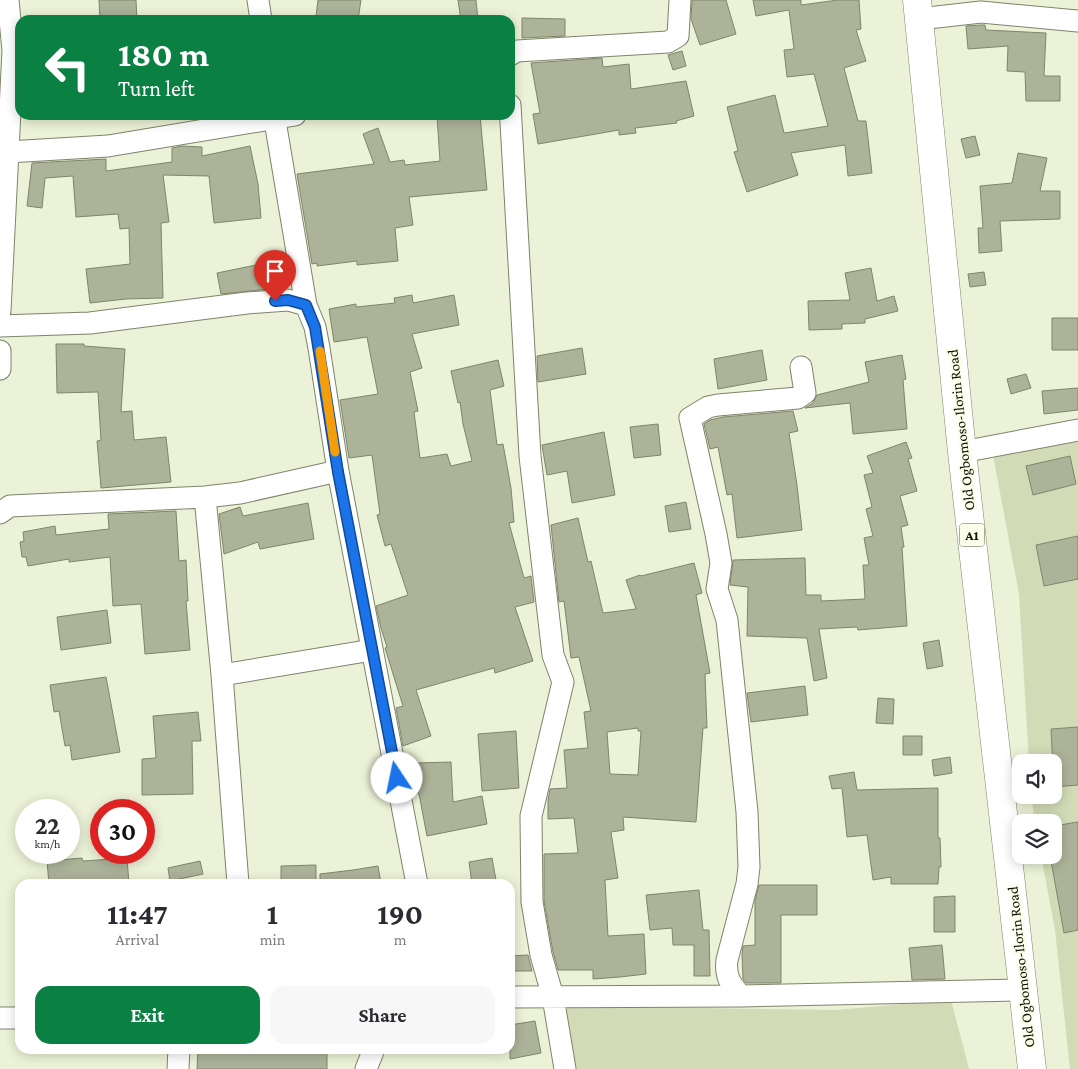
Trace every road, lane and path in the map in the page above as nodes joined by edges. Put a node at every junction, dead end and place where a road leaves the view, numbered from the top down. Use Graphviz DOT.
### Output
graph roads {
  1 [pos="8,0"];
  2 [pos="258,0"];
  3 [pos="680,0"];
  4 [pos="918,9"];
  5 [pos="260,15"];
  6 [pos="1078,22"];
  7 [pos="515,52"];
  8 [pos="259,120"];
  9 [pos="283,120"];
  10 [pos="511,120"];
  11 [pos="8,152"];
  12 [pos="306,305"];
  13 [pos="0,311"];
  14 [pos="0,326"];
  15 [pos="0,351"];
  16 [pos="801,367"];
  17 [pos="0,369"];
  18 [pos="1078,430"];
  19 [pos="962,452"];
  20 [pos="338,472"];
  21 [pos="205,498"];
  22 [pos="3,505"];
  23 [pos="372,650"];
  24 [pos="222,675"];
  25 [pos="238,879"];
  26 [pos="416,879"];
  27 [pos="1023,990"];
  28 [pos="741,996"];
  29 [pos="515,997"];
  30 [pos="553,997"];
  31 [pos="0,1018"];
  32 [pos="15,1018"];
  33 [pos="179,1054"];
  34 [pos="372,1054"];
  35 [pos="178,1069"];
  36 [pos="366,1069"];
  37 [pos="565,1069"];
  38 [pos="1032,1069"];
  1 -- 11 [label="street"];
  2 -- 5 [label="street"];
  3 -- 7 [label="street"];
  4 -- 6 [label="street"];
  4 -- 19 [label="highway, Old Ogbomoso-Ilorin Road / A1"];
  8 -- 11 [label="street"];
  9 -- 12 [label="street"];
  10 -- 30 [label="street"];
  11 -- 13 [label="street"];
  12 -- 14 [label="street"];
  12 -- 20 [label="street"];
  15 -- 17 [label="street"];
  16 -- 28 [label="street"];
  18 -- 19 [label="street"];
  19 -- 27 [label="highway, Old Ogbomoso-Ilorin Road / A1"];
  20 -- 21 [label="street"];
  20 -- 23 [label="street"];
  21 -- 22 [label="street"];
  21 -- 24 [label="street"];
  23 -- 24 [label="street"];
  23 -- 26 [label="street"];
  24 -- 25 [label="street"];
  27 -- 28 [label="street"];
  27 -- 38 [label="highway, Old Ogbomoso-Ilorin Road / A1"];
  28 -- 30 [label="street"];
  29 -- 30 [label="street"];
  30 -- 37 [label="street"];
  31 -- 32 [label="street"];
  33 -- 35 [label="street"];
  34 -- 36 [label="street"];
}
